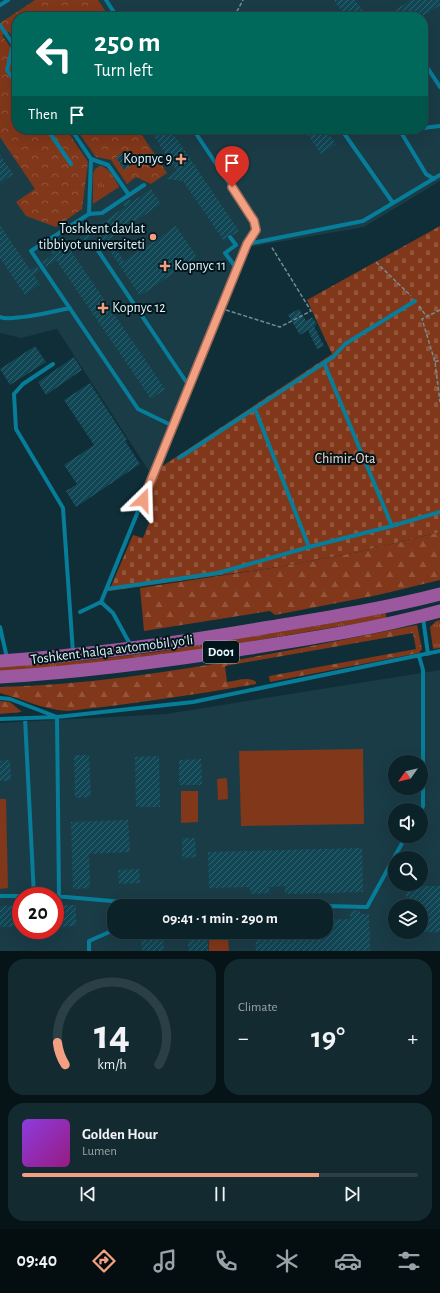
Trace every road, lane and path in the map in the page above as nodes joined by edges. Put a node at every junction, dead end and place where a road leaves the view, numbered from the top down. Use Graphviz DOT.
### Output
graph roads {
  1 [pos="8,0"];
  2 [pos="106,0"];
  3 [pos="243,0"];
  4 [pos="0,5"];
  5 [pos="114,12"];
  6 [pos="237,12"];
  7 [pos="0,25"];
  8 [pos="12,43"];
  9 [pos="12,48"];
  10 [pos="428,69"];
  11 [pos="12,78"];
  12 [pos="440,87"];
  13 [pos="440,126"];
  14 [pos="428,127"];
  15 [pos="50,134"];
  16 [pos="74,134"];
  17 [pos="196,134"];
  18 [pos="344,134"];
  19 [pos="402,134"];
  20 [pos="91,159"];
  21 [pos="71,164"];
  22 [pos="440,175"];
  23 [pos="434,179"];
  24 [pos="144,185"];
  25 [pos="129,195"];
  26 [pos="393,204"];
  27 [pos="89,214"];
  28 [pos="230,237"];
  29 [pos="267,240"];
  30 [pos="247,244"];
  31 [pos="97,249"];
  32 [pos="376,262"];
  33 [pos="237,269"];
  34 [pos="415,301"];
  35 [pos="70,308"];
  36 [pos="221,308"];
  37 [pos="440,310"];
  38 [pos="0,317"];
  39 [pos="428,317"];
  40 [pos="440,360"];
  41 [pos="435,362"];
  42 [pos="324,363"];
  43 [pos="53,364"];
  44 [pos="189,386"];
  45 [pos="440,402"];
  46 [pos="255,409"];
  47 [pos="173,426"];
  48 [pos="179,458"];
  49 [pos="440,512"];
  50 [pos="392,526"];
  51 [pos="309,546"];
  52 [pos="107,589"];
  53 [pos="440,594"];
  54 [pos="101,602"];
  55 [pos="397,604"];
  56 [pos="440,611"];
  57 [pos="80,612"];
  58 [pos="423,615"];
  59 [pos="400,621"];
  60 [pos="0,627"];
  61 [pos="132,648"];
  62 [pos="440,651"];
  63 [pos="428,654"];
  64 [pos="74,655"];
  65 [pos="419,656"];
  66 [pos="4,661"];
  67 [pos="0,677"];
  68 [pos="0,698"];
  69 [pos="57,717"];
  70 [pos="25,718"];
  71 [pos="0,719"];
  72 [pos="423,803"];
  73 [pos="402,843"];
  74 [pos="34,887"];
  75 [pos="57,887"];
  76 [pos="0,896"];
  77 [pos="12,896"];
  78 [pos="64,897"];
  79 [pos="107,901"];
  80 [pos="333,906"];
  81 [pos="107,933"];
  82 [pos="89,951"];
  1 -- 4 [label="lane"];
  2 -- 5 [label="lane"];
  3 -- 6 [label="path"];
  7 -- 8 [label="lane"];
  9 -- 11 [label="lane"];
  10 -- 12 [label="lane"];
  13 -- 14 [label="lane"];
  15 -- 21 [label="lane"];
  16 -- 20 [label="lane"];
  17 -- 30 [label="lane"];
  18 -- 26 [label="lane"];
  19 -- 23 [label="lane"];
  20 -- 25 [label="lane"];
  20 -- 27 [label="lane"];
  22 -- 23 [label="lane"];
  23 -- 26 [label="lane"];
  24 -- 25 [label="lane"];
  25 -- 27 [label="lane"];
  26 -- 29 [label="lane"];
  27 -- 35 [label="lane"];
  28 -- 33 [label="lane"];
  29 -- 30 [label="lane"];
  29 -- 36 [label="path"];
  30 -- 33 [label="lane"];
  31 -- 44 [label="lane"];
  32 -- 34 [label="path"];
  33 -- 36 [label="lane"];
  34 -- 39 [label="path"];
  34 -- 42 [label="lane"];
  35 -- 38 [label="lane"];
  35 -- 47 [label="lane"];
  36 -- 44 [label="lane"];
  37 -- 39 [label="path"];
  39 -- 41 [label="path"];
  40 -- 41 [label="path"];
  41 -- 45 [label="path"];
  42 -- 46 [label="lane"];
  42 -- 50 [label="lane"];
  43 -- 64 [label="lane"];
  44 -- 47 [label="lane"];
  46 -- 48 [label="lane"];
  46 -- 51 [label="lane"];
  47 -- 52 [label="lane"];
  49 -- 50 [label="lane"];
  50 -- 51 [label="lane"];
  51 -- 52 [label="lane"];
  52 -- 54 [label="lane"];
  53 -- 55 [label="highway, Toshkent halqa avtomobil yo'li / D001"];
  54 -- 57 [label="lane"];
  54 -- 61 [label="lane"];
  55 -- 59 [label="highway"];
  55 -- 61 [label="highway, Toshkent halqa avtomobil yo'li / D001"];
  56 -- 58 [label="highway, Toshkent halqa avtomobil yo'li / D001"];
  58 -- 59 [label="highway, Toshkent halqa avtomobil yo'li / D001"];
  58 -- 63 [label="lane"];
  59 -- 67 [label="highway, Toshkent halqa avtomobil yo'li / D001"];
  60 -- 66 [label="lane"];
  61 -- 64 [label="highway, Toshkent halqa avtomobil yo'li / D001"];
  62 -- 63 [label="lane"];
  63 -- 65 [label="lane"];
  64 -- 66 [label="highway, Toshkent halqa avtomobil yo'li / D001"];
  65 -- 69 [label="lane"];
  65 -- 72 [label="lane"];
  68 -- 69 [label="lane"];
  69 -- 70 [label="lane"];
  69 -- 75 [label="lane"];
  70 -- 71 [label="lane"];
  70 -- 74 [label="lane"];
  73 -- 80 [label="lane"];
  76 -- 77 [label="lane"];
  78 -- 79 [label="lane"];
  81 -- 82 [label="lane"];
}
